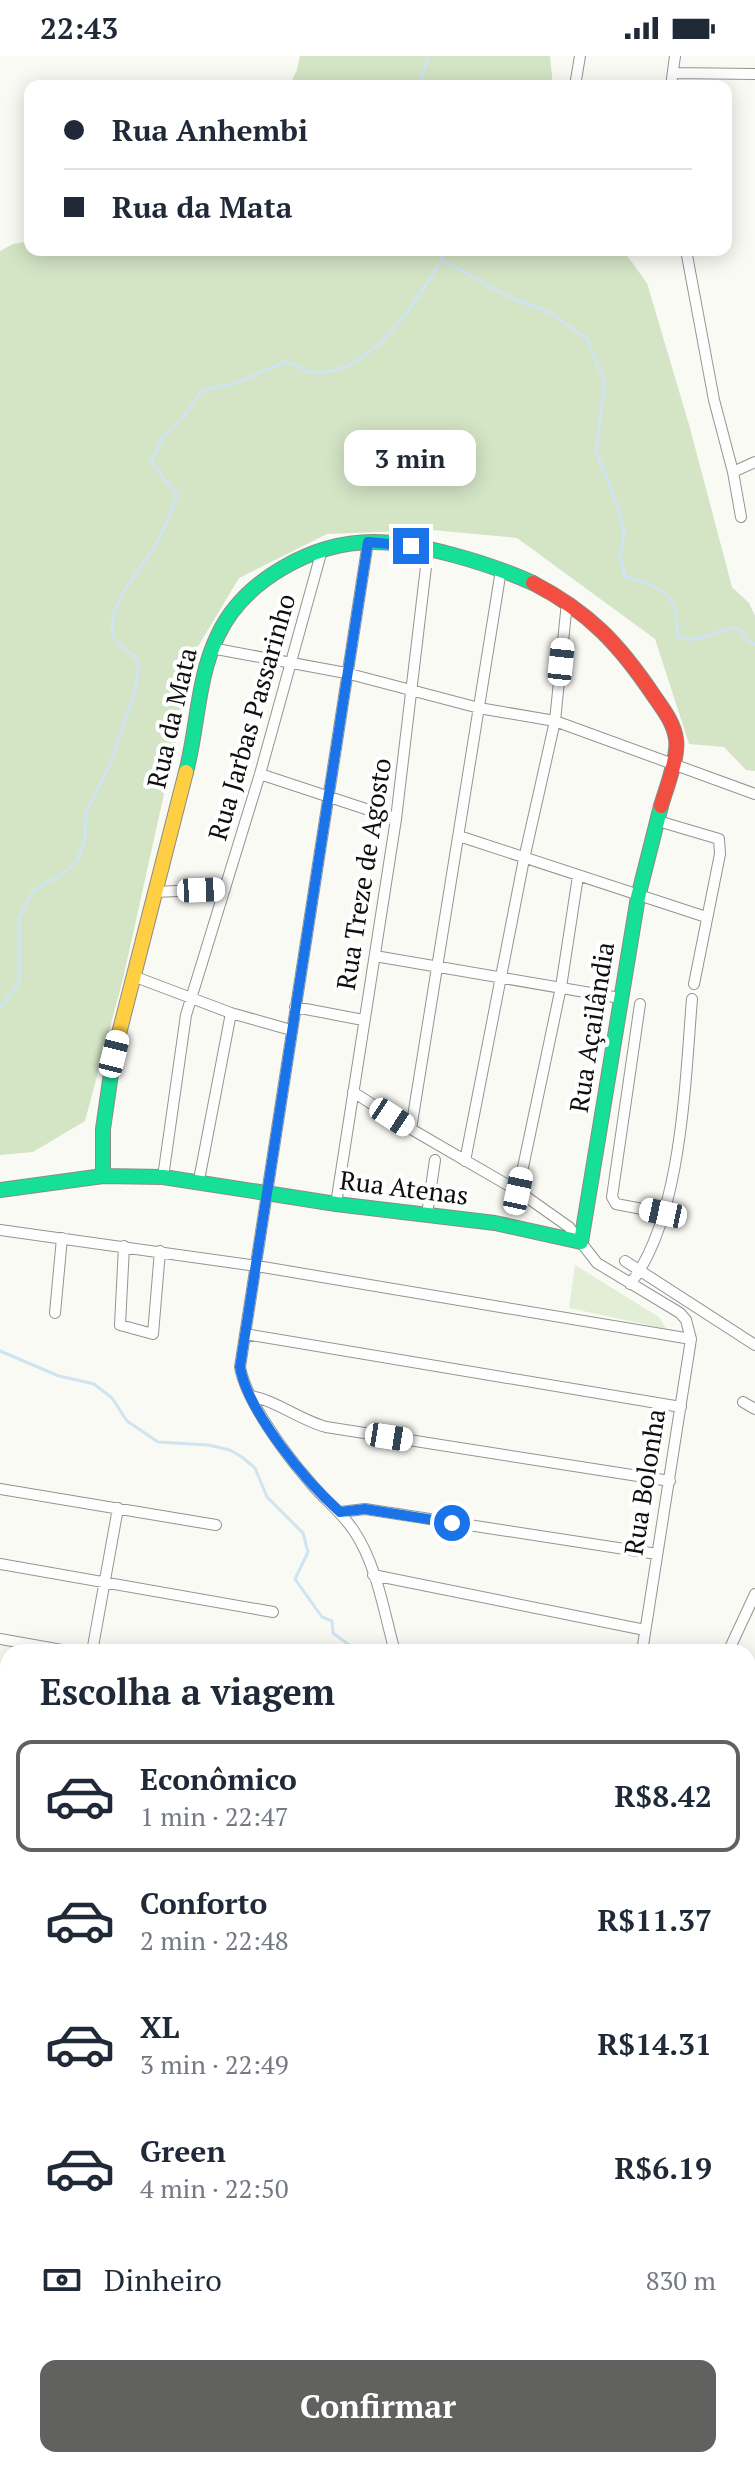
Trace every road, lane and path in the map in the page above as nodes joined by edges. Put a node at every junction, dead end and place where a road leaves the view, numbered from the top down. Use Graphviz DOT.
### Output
graph roads {
  1 [pos="580,56"];
  2 [pos="675,56"];
  3 [pos="673,73"];
  4 [pos="755,74"];
  5 [pos="576,80"];
  6 [pos="672,80"];
  7 [pos="687,256"];
  8 [pos="755,462"];
  9 [pos="733,472"];
  10 [pos="741,517"];
  11 [pos="368,542"];
  12 [pos="322,550"];
  13 [pos="428,550"];
  14 [pos="501,570"];
  15 [pos="567,602"];
  16 [pos="211,648"];
  17 [pos="293,662"];
  18 [pos="346,673"];
  19 [pos="413,691"];
  20 [pos="479,708"];
  21 [pos="555,721"];
  22 [pos="673,765"];
  23 [pos="260,774"];
  24 [pos="755,794"];
  25 [pos="328,796"];
  26 [pos="396,819"];
  27 [pos="658,821"];
  28 [pos="459,836"];
  29 [pos="524,859"];
  30 [pos="578,876"];
  31 [pos="225,889"];
  32 [pos="154,892"];
  33 [pos="638,897"];
  34 [pos="706,917"];
  35 [pos="375,956"];
  36 [pos="436,968"];
  37 [pos="133,976"];
  38 [pos="501,977"];
  39 [pos="694,984"];
  40 [pos="561,987"];
  41 [pos="620,998"];
  42 [pos="692,999"];
  43 [pos="191,1000"];
  44 [pos="640,1004"];
  45 [pos="295,1007"];
  46 [pos="231,1013"];
  47 [pos="363,1020"];
  48 [pos="291,1030"];
  49 [pos="353,1092"];
  50 [pos="411,1129"];
  51 [pos="435,1160"];
  52 [pos="465,1161"];
  53 [pos="103,1176"];
  54 [pos="163,1177"];
  55 [pos="199,1180"];
  56 [pos="0,1190"];
  57 [pos="518,1191"];
  58 [pos="267,1194"];
  59 [pos="336,1204"];
  60 [pos="663,1213"];
  61 [pos="427,1214"];
  62 [pos="0,1230"];
  63 [pos="62,1238"];
  64 [pos="581,1242"];
  65 [pos="124,1246"];
  66 [pos="160,1251"];
  67 [pos="625,1261"];
  68 [pos="257,1266"];
  69 [pos="640,1271"];
  70 [pos="630,1284"];
  71 [pos="55,1313"];
  72 [pos="245,1334"];
  73 [pos="691,1339"];
  74 [pos="755,1345"];
  75 [pos="247,1387"];
  76 [pos="743,1402"];
  77 [pos="681,1407"];
  78 [pos="755,1409"];
  79 [pos="670,1481"];
  80 [pos="0,1489"];
  81 [pos="118,1508"];
  82 [pos="340,1512"];
  83 [pos="216,1525"];
  84 [pos="657,1554"];
  85 [pos="0,1564"];
  86 [pos="373,1575"];
  87 [pos="103,1581"];
  88 [pos="755,1594"];
  89 [pos="273,1612"];
  90 [pos="645,1630"];
  91 [pos="0,1639"];
  92 [pos="28,1644"];
  93 [pos="93,1644"];
  94 [pos="393,1644"];
  95 [pos="643,1644"];
  96 [pos="732,1644"];
  1 -- 5 [label="street"];
  2 -- 3 [label="street"];
  3 -- 4 [label="street"];
  3 -- 6 [label="street"];
  7 -- 9 [label="street"];
  8 -- 9 [label="street"];
  9 -- 10 [label="street"];
  11 -- 12 [label="street, Rua da Mata"];
  11 -- 13 [label="street, Rua da Mata"];
  11 -- 18 [label="street"];
  12 -- 16 [label="street, Rua da Mata"];
  12 -- 17 [label="street, Rua Jarbas Passarinho"];
  13 -- 14 [label="street, Rua da Mata"];
  13 -- 19 [label="street, Rua Treze de Agosto"];
  14 -- 15 [label="street, Rua da Mata"];
  14 -- 20 [label="street"];
  15 -- 21 [label="street"];
  15 -- 22 [label="street, Rua da Mata"];
  16 -- 17 [label="street"];
  16 -- 32 [label="street, Rua da Mata"];
  17 -- 18 [label="street"];
  17 -- 23 [label="street, Rua Jarbas Passarinho"];
  18 -- 19 [label="street"];
  18 -- 25 [label="street"];
  19 -- 20 [label="street"];
  19 -- 26 [label="street, Rua Treze de Agosto"];
  20 -- 21 [label="street"];
  20 -- 28 [label="street"];
  21 -- 22 [label="street"];
  21 -- 29 [label="street"];
  22 -- 24 [label="street"];
  22 -- 27 [label="street, Rua da Mata"];
  23 -- 25 [label="street"];
  23 -- 31 [label="street, Rua Jarbas Passarinho"];
  25 -- 26 [label="street"];
  25 -- 45 [label="street"];
  26 -- 35 [label="street, Rua Treze de Agosto"];
  27 -- 33 [label="street, Rua Açailândia"];
  27 -- 34 [label="street"];
  28 -- 29 [label="street"];
  28 -- 36 [label="street"];
  29 -- 30 [label="street"];
  29 -- 38 [label="street"];
  30 -- 33 [label="street"];
  30 -- 40 [label="street"];
  31 -- 32 [label="street"];
  31 -- 43 [label="street, Rua Jarbas Passarinho"];
  32 -- 37 [label="street, Rua da Mata"];
  33 -- 34 [label="street"];
  33 -- 41 [label="street, Rua Açailândia"];
  34 -- 39 [label="street"];
  35 -- 36 [label="street"];
  35 -- 47 [label="street, Rua Treze de Agosto"];
  36 -- 38 [label="street"];
  36 -- 50 [label="street"];
  37 -- 43 [label="street"];
  37 -- 53 [label="street, Rua da Mata"];
  38 -- 40 [label="street"];
  38 -- 52 [label="street"];
  40 -- 41 [label="street"];
  40 -- 57 [label="street"];
  41 -- 64 [label="street, Rua Açailândia"];
  42 -- 60 [label="street"];
  43 -- 46 [label="street"];
  43 -- 54 [label="street, Rua Jarbas Passarinho"];
  44 -- 60 [label="street"];
  45 -- 47 [label="street"];
  45 -- 48 [label="street"];
  46 -- 48 [label="street"];
  46 -- 55 [label="street"];
  47 -- 49 [label="street, Rua Treze de Agosto"];
  48 -- 58 [label="street"];
  49 -- 50 [label="street"];
  49 -- 59 [label="street, Rua Treze de Agosto"];
  50 -- 52 [label="street"];
  51 -- 61 [label="street"];
  52 -- 57 [label="street"];
  53 -- 54 [label="street, Rua Atenas"];
  53 -- 56 [label="street, Rua Atenas"];
  54 -- 55 [label="street, Rua Atenas"];
  55 -- 58 [label="street, Rua Atenas"];
  57 -- 64 [label="street"];
  58 -- 59 [label="street, Rua Atenas"];
  58 -- 68 [label="street"];
  59 -- 61 [label="street, Rua Atenas"];
  60 -- 69 [label="street"];
  61 -- 64 [label="street, Rua Atenas"];
  62 -- 63 [label="street"];
  63 -- 65 [label="street"];
  63 -- 71 [label="street"];
  64 -- 70 [label="street"];
  65 -- 66 [label="street"];
  65 -- 66 [label="street"];
  66 -- 68 [label="street"];
  67 -- 69 [label="street"];
  68 -- 72 [label="street"];
  68 -- 73 [label="street"];
  69 -- 70 [label="street"];
  69 -- 74 [label="street"];
  70 -- 73 [label="street, Rua Bolonha"];
  72 -- 75 [label="street"];
  72 -- 77 [label="street"];
  73 -- 77 [label="street, Rua Bolonha"];
  75 -- 79 [label="street"];
  75 -- 82 [label="street"];
  76 -- 78 [label="street"];
  77 -- 79 [label="street, Rua Bolonha"];
  79 -- 84 [label="street, Rua Bolonha"];
  80 -- 81 [label="street"];
  81 -- 83 [label="street"];
  81 -- 87 [label="street"];
  82 -- 84 [label="street"];
  82 -- 86 [label="street"];
  84 -- 90 [label="street, Rua Bolonha"];
  85 -- 87 [label="street"];
  86 -- 90 [label="street"];
  86 -- 94 [label="street"];
  87 -- 89 [label="street"];
  87 -- 93 [label="street"];
  88 -- 96 [label="street"];
  90 -- 95 [label="street, Rua Bolonha"];
  91 -- 92 [label="street"];
}
